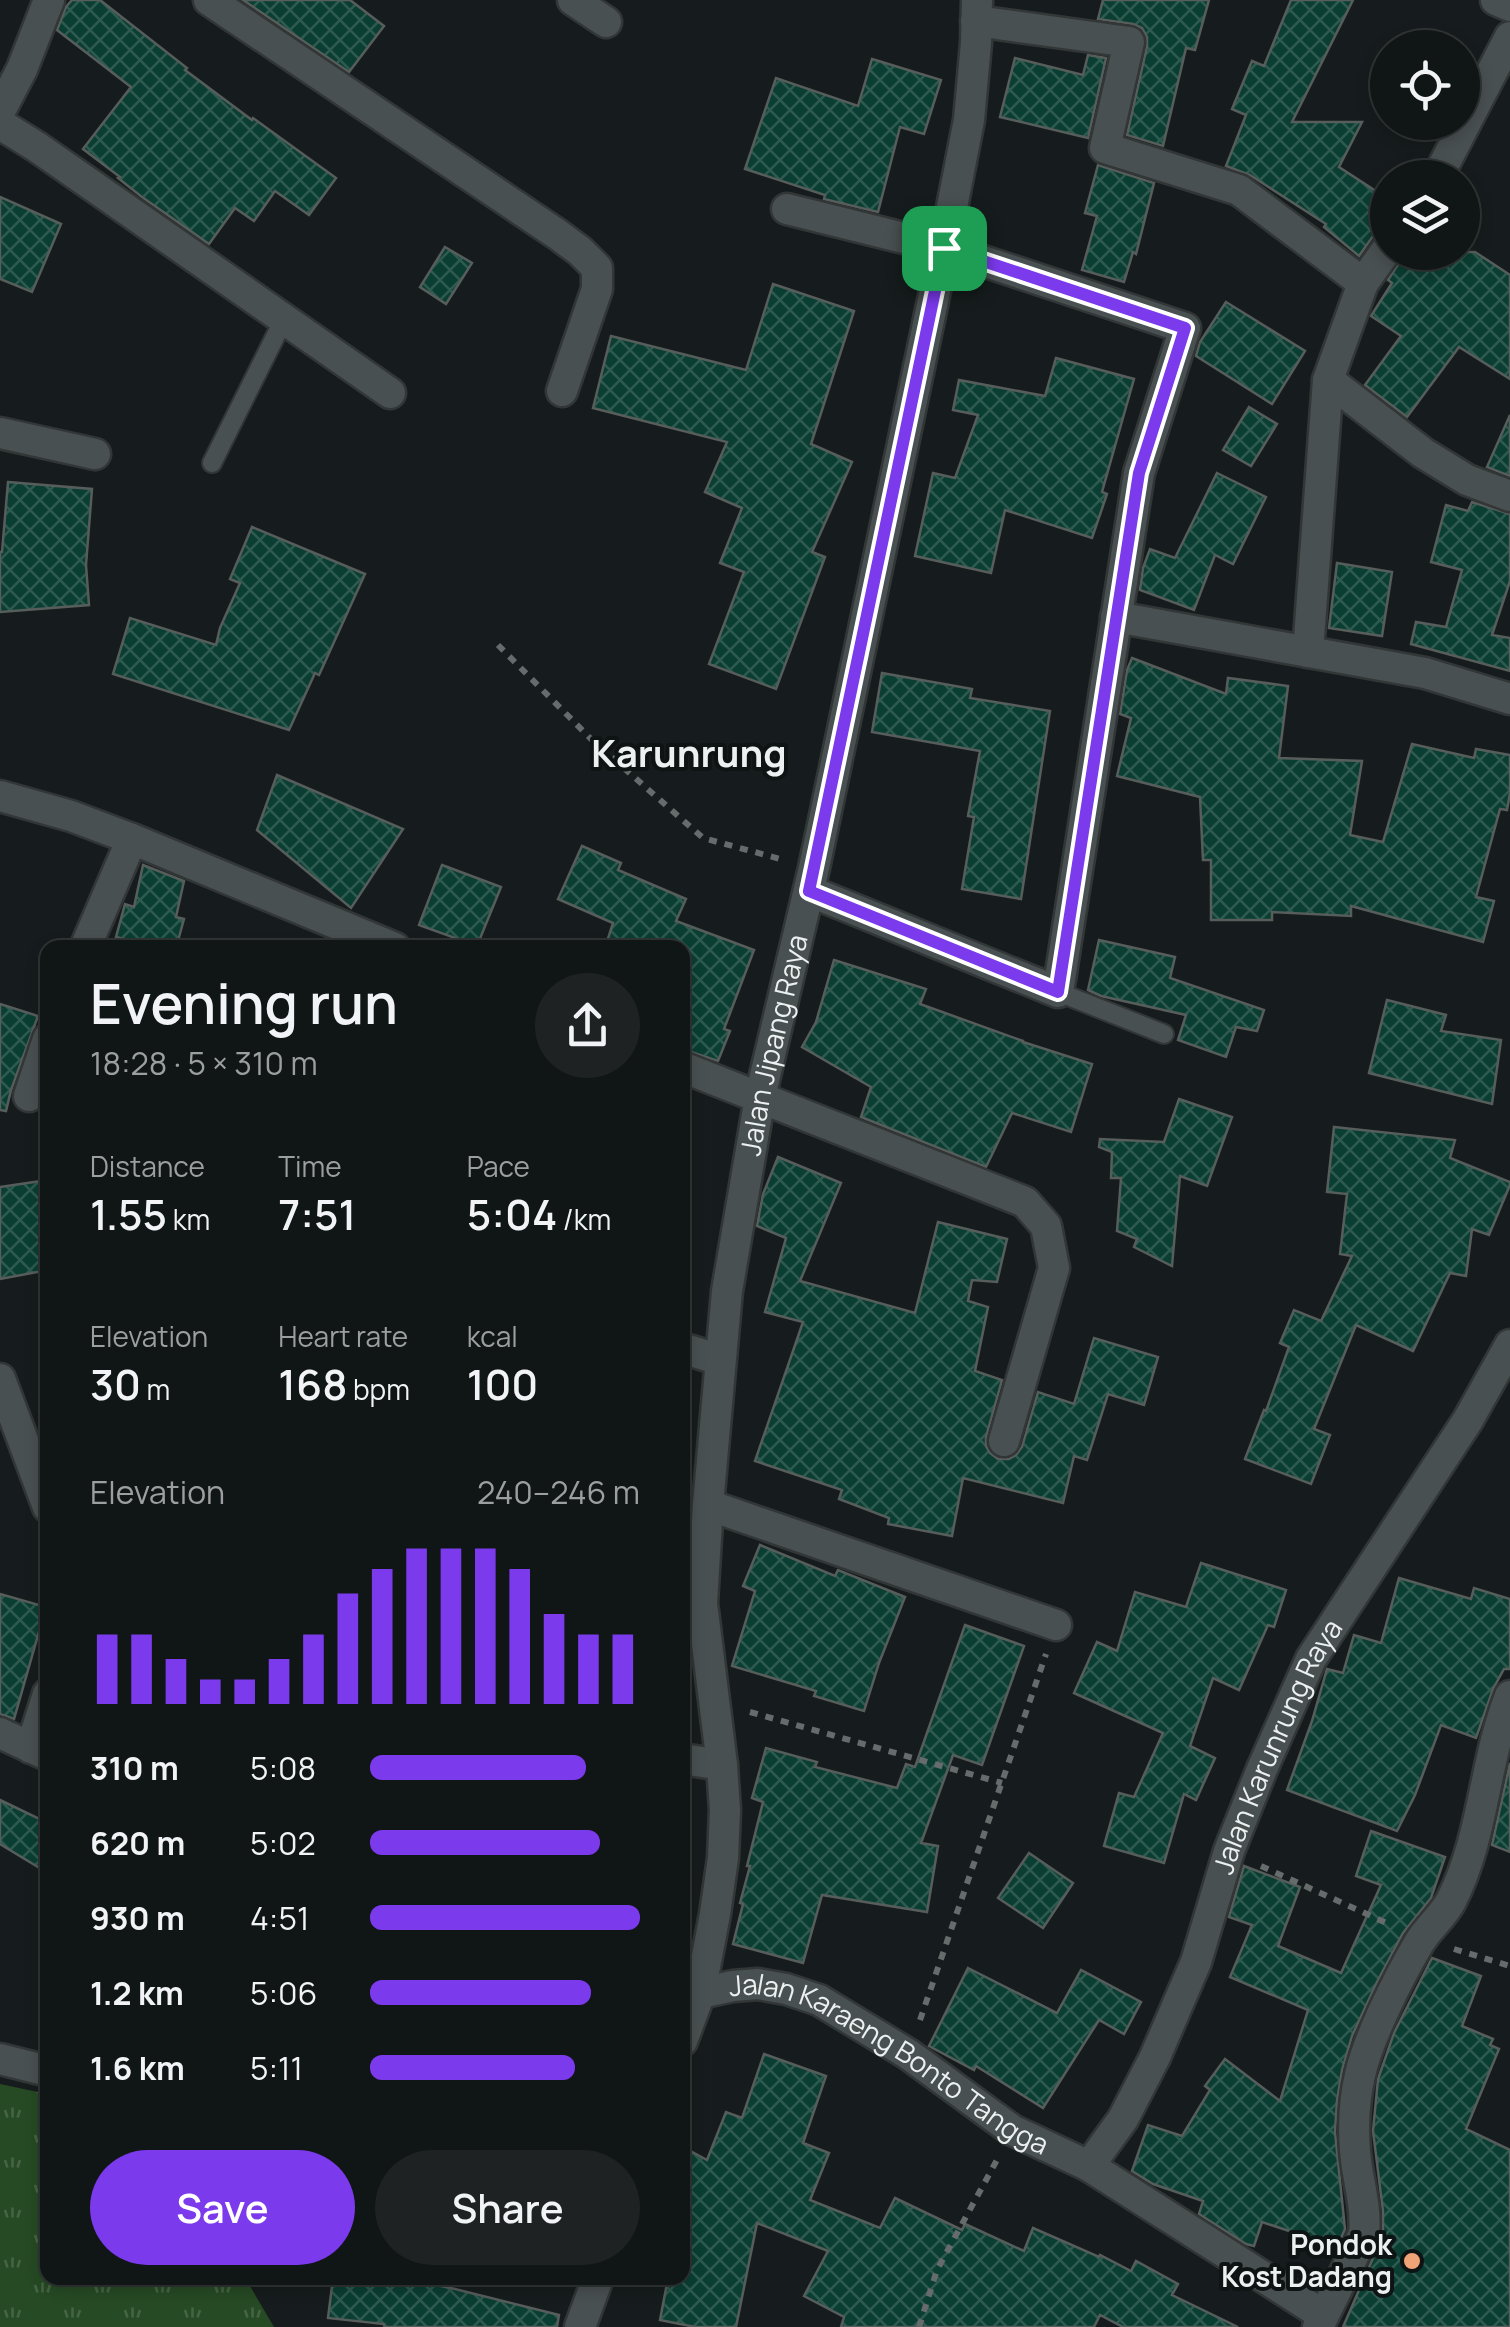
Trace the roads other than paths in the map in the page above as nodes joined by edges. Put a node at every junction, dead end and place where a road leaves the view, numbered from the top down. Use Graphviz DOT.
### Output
graph roads {
  1 [pos="49,0"];
  2 [pos="209,0"];
  3 [pos="572,0"];
  4 [pos="1496,0"];
  5 [pos="1510,6"];
  6 [pos="977,10"];
  7 [pos="606,22"];
  8 [pos="1510,37"];
  9 [pos="0,111"];
  10 [pos="0,124"];
  11 [pos="1446,160"];
  12 [pos="786,209"];
  13 [pos="944,248"];
  14 [pos="1372,270"];
  15 [pos="1363,283"];
  16 [pos="284,319"];
  17 [pos="1328,380"];
  18 [pos="562,391"];
  19 [pos="390,393"];
  20 [pos="0,433"];
  21 [pos="95,454"];
  22 [pos="212,464"];
  23 [pos="1510,496"];
  24 [pos="1116,617"];
  25 [pos="1308,652"];
  26 [pos="1510,699"];
  27 [pos="0,796"];
  28 [pos="132,839"];
  29 [pos="811,880"];
  30 [pos="88,940"];
  31 [pos="376,940"];
  32 [pos="1058,992"];
  33 [pos="1164,1034"];
  34 [pos="40,1063"];
  35 [pos="690,1069"];
  36 [pos="29,1096"];
  37 [pos="760,1096"];
  38 [pos="1510,1345"];
  39 [pos="690,1351"];
  40 [pos="720,1360"];
  41 [pos="0,1379"];
  42 [pos="1004,1441"];
  43 [pos="40,1486"];
  44 [pos="708,1504"];
  45 [pos="1056,1625"];
  46 [pos="1510,1696"];
  47 [pos="0,1733"];
  48 [pos="39,1751"];
  49 [pos="690,1760"];
  50 [pos="722,1765"];
  51 [pos="691,1994"];
  52 [pos="0,2059"];
  53 [pos="40,2069"];
  54 [pos="1089,2166"];
  55 [pos="595,2285"];
  56 [pos="1320,2321"];
  57 [pos="580,2327"];
  1 -- 9 [label="street"];
  2 -- 18 [label="street"];
  3 -- 7 [label="street"];
  4 -- 5 [label="street"];
  6 -- 13 [label="street, Jalan Jipang Raya"];
  6 -- 15 [label="street"];
  8 -- 11 [label="street"];
  10 -- 16 [label="street"];
  12 -- 13 [label="street"];
  13 -- 24 [label="street"];
  13 -- 29 [label="street, Jalan Jipang Raya"];
  14 -- 15 [label="street"];
  15 -- 17 [label="street"];
  16 -- 19 [label="street"];
  16 -- 22 [label="lane"];
  17 -- 23 [label="street"];
  17 -- 25 [label="street"];
  20 -- 21 [label="street"];
  24 -- 25 [label="street"];
  24 -- 32 [label="street"];
  25 -- 26 [label="street"];
  27 -- 28 [label="street"];
  28 -- 30 [label="street"];
  28 -- 31 [label="street"];
  29 -- 32 [label="street"];
  29 -- 37 [label="street, Jalan Jipang Raya"];
  32 -- 33 [label="lane"];
  34 -- 36 [label="street"];
  35 -- 37 [label="street"];
  37 -- 40 [label="street, Jalan Jipang Raya"];
  37 -- 42 [label="street"];
  38 -- 54 [label="street, Jalan Karunrung Raya"];
  39 -- 40 [label="street"];
  40 -- 44 [label="street, Jalan Jipang Raya"];
  41 -- 43 [label="street"];
  44 -- 45 [label="street"];
  44 -- 50 [label="street, Jalan Jipang Raya"];
  46 -- 56 [label="street"];
  47 -- 48 [label="street"];
  49 -- 50 [label="street"];
  50 -- 51 [label="street, Jalan Jipang Raya"];
  51 -- 54 [label="street, Jalan Karaeng Bonto Tangga"];
  52 -- 53 [label="street"];
  54 -- 56 [label="street, Jalan Karaeng Bonto Tangga"];
  55 -- 57 [label="street"];
}
